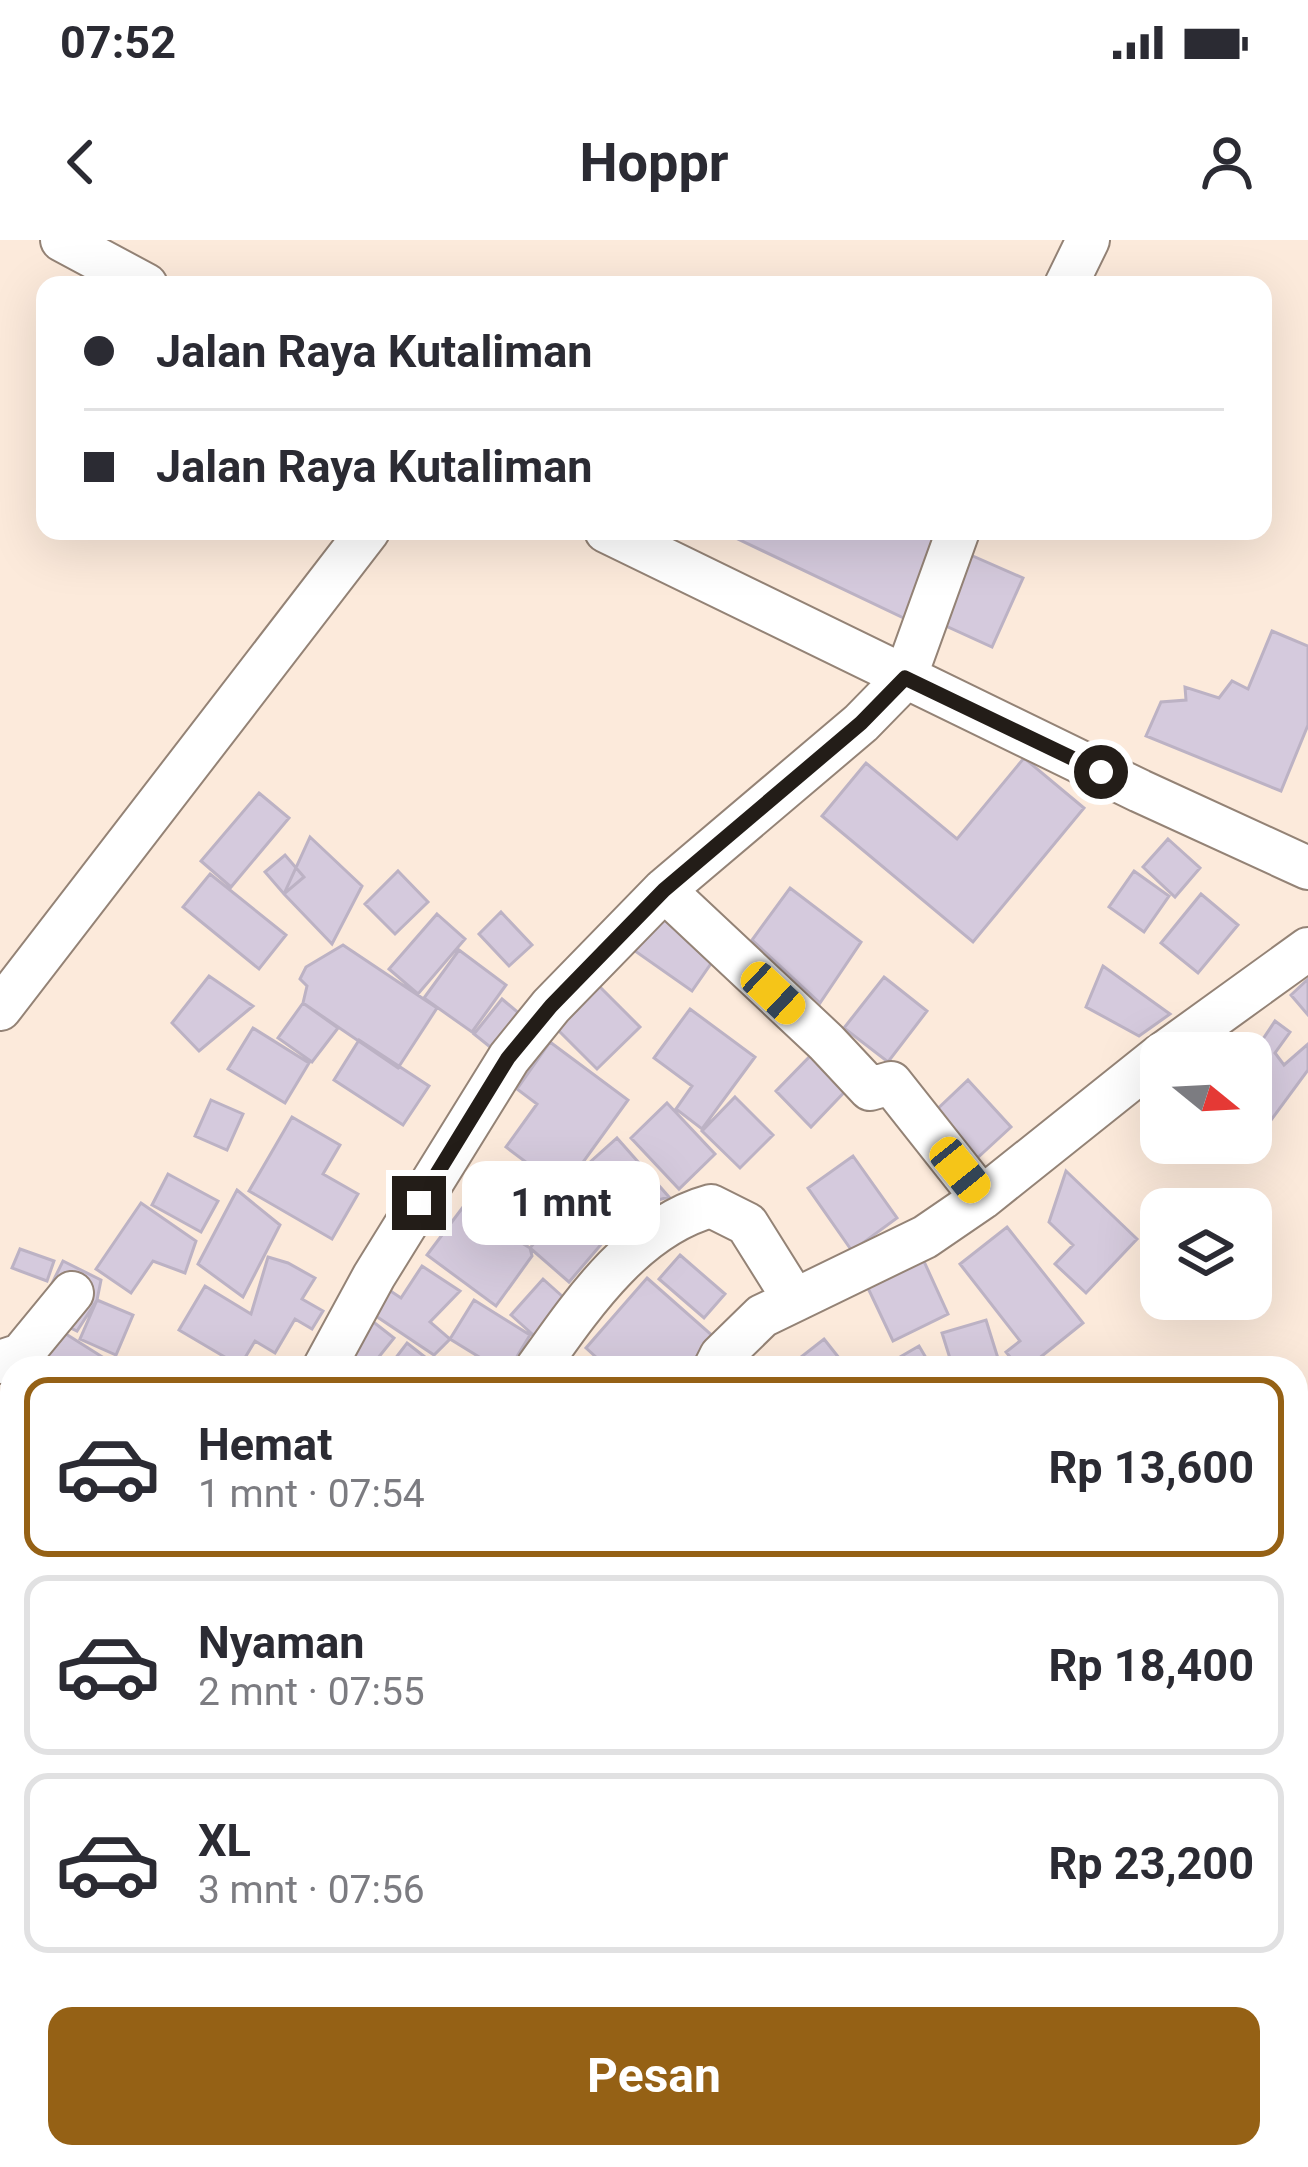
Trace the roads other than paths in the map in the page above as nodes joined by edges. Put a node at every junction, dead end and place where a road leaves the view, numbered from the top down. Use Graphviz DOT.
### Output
graph roads {
  1 [pos="62,240"];
  2 [pos="1088,240"];
  3 [pos="129,276"];
  4 [pos="1070,276"];
  5 [pos="361,540"];
  6 [pos="624,540"];
  7 [pos="955,540"];
  8 [pos="905,678"];
  9 [pos="1308,868"];
  10 [pos="664,890"];
  11 [pos="1308,949"];
  12 [pos="0,1009"];
  13 [pos="1193,1032"];
  14 [pos="1140,1072"];
  15 [pos="982,1198"];
  16 [pos="71,1293"];
  17 [pos="794,1299"];
  18 [pos="18,1356"];
  19 [pos="331,1356"];
  20 [pos="546,1356"];
  21 [pos="721,1356"];
  1 -- 3 [label="street"];
  2 -- 4 [label="street"];
  5 -- 12 [label="street"];
  6 -- 8 [label="street"];
  7 -- 8 [label="street"];
  8 -- 9 [label="street"];
  8 -- 10 [label="street"];
  10 -- 15 [label="street"];
  10 -- 19 [label="street"];
  11 -- 13 [label="street"];
  14 -- 15 [label="street"];
  15 -- 17 [label="street"];
  16 -- 18 [label="street"];
  17 -- 20 [label="street"];
  17 -- 21 [label="street"];
}
